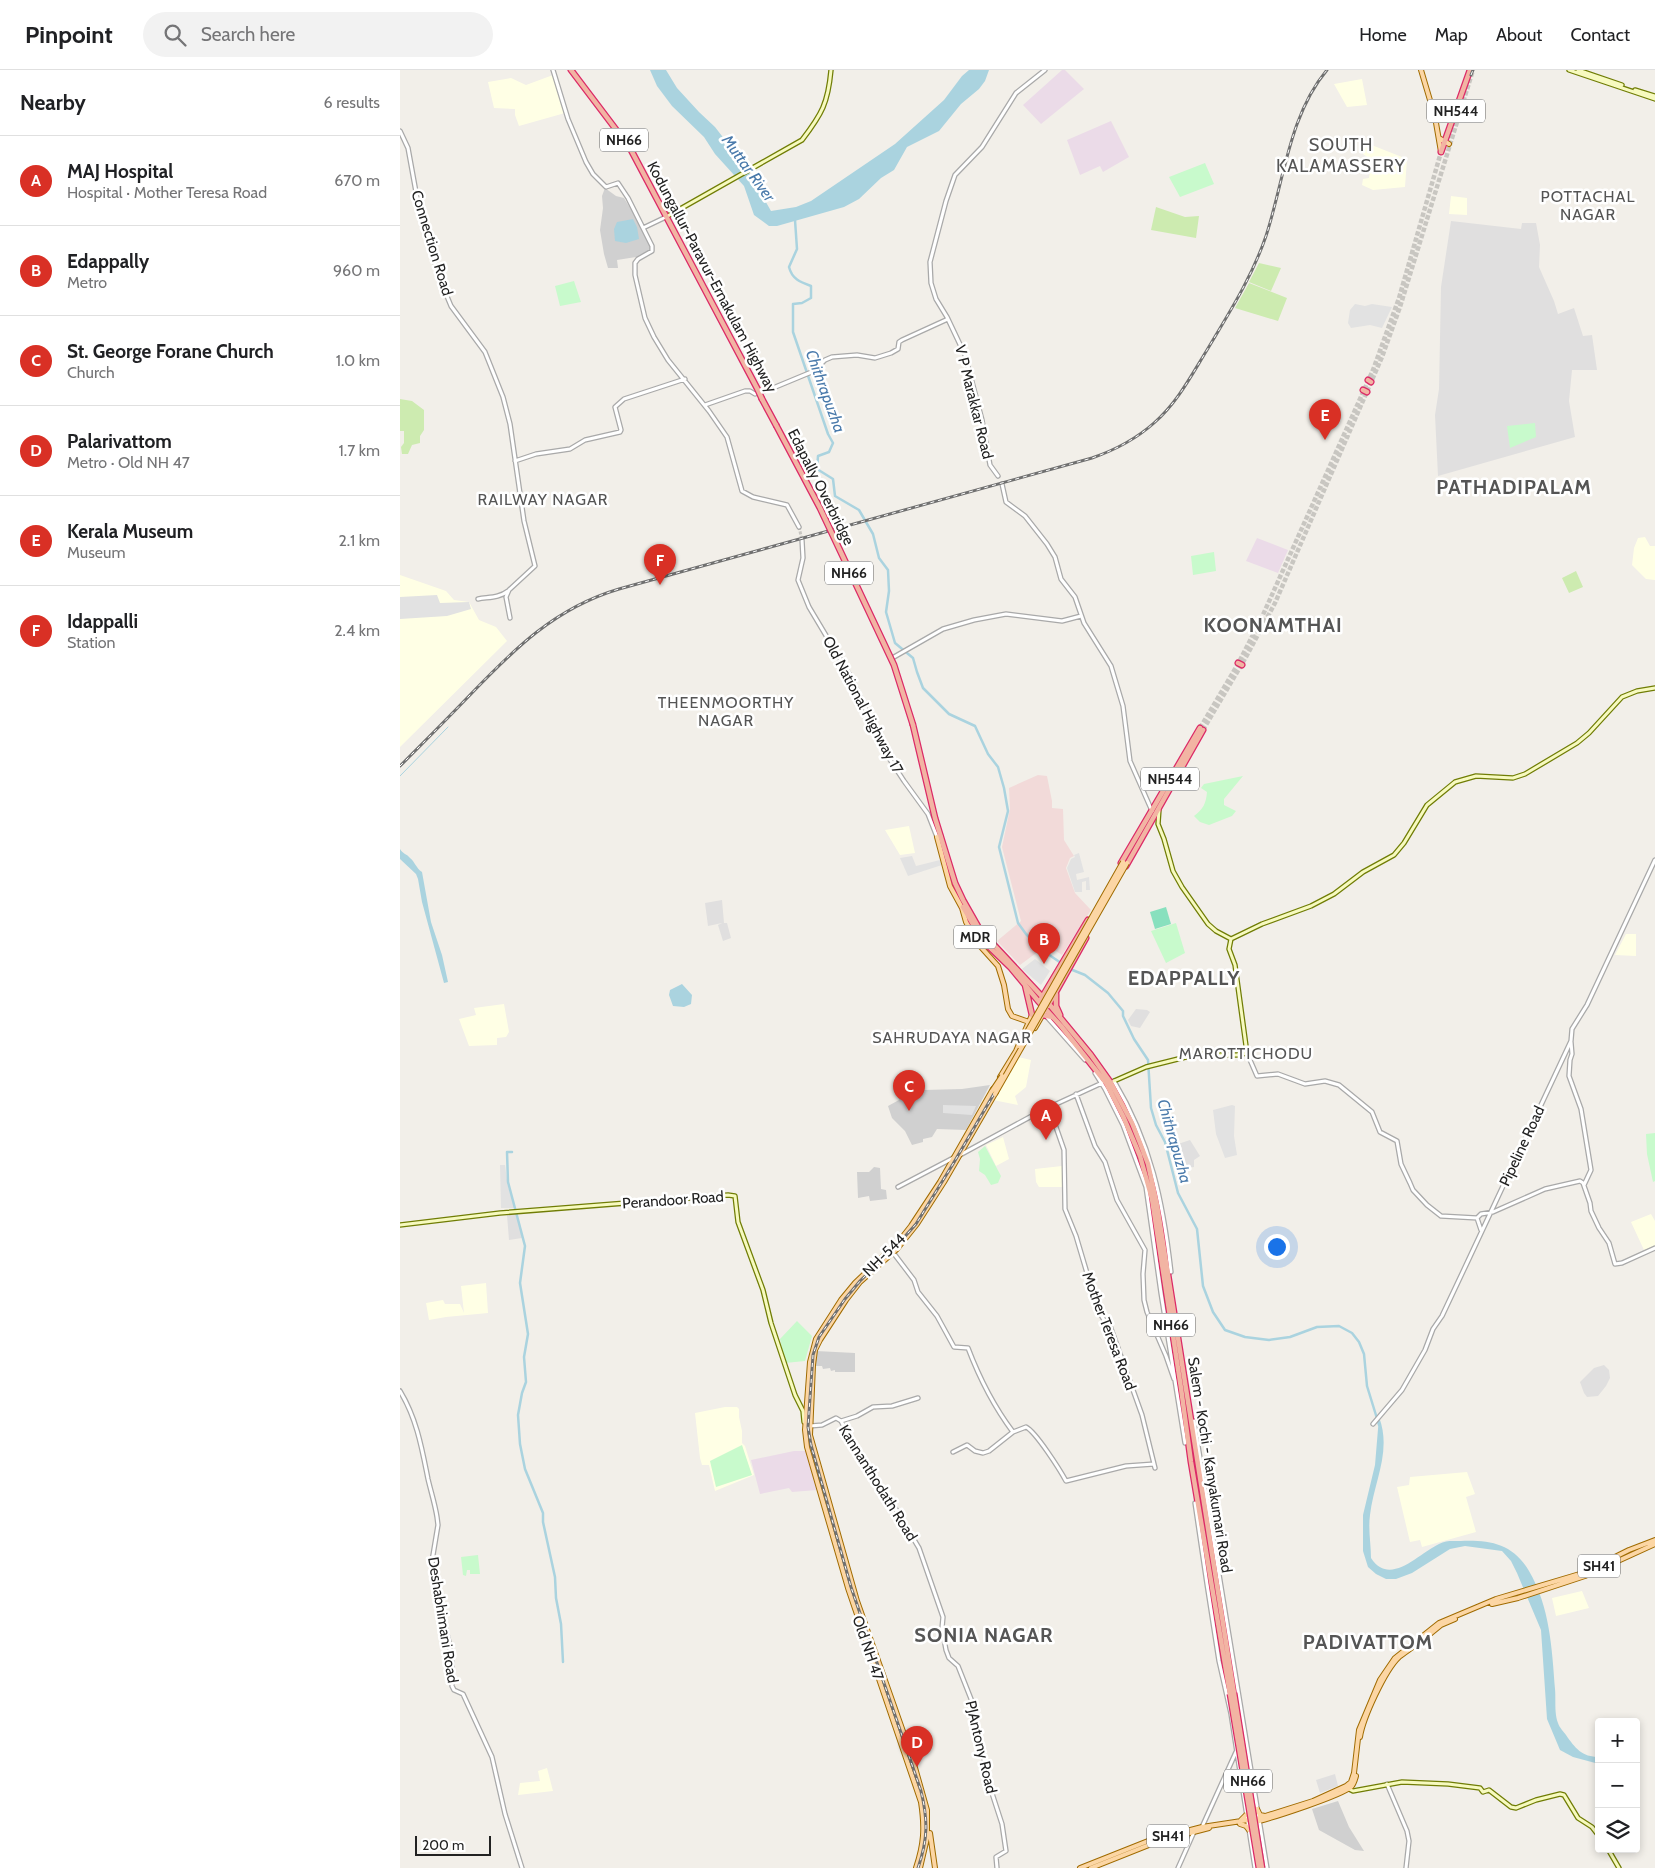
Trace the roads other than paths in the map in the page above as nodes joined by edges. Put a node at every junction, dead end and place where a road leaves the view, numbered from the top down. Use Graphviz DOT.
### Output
graph roads {
  1 [pos="553,70"];
  2 [pos="571,70"];
  3 [pos="831,70"];
  4 [pos="1045,70"];
  5 [pos="1470,70"];
  6 [pos="1569,70"];
  7 [pos="1578,70"];
  8 [pos="1421,71"];
  9 [pos="1655,97"];
  10 [pos="400,131"];
  11 [pos="1439,138"];
  12 [pos="1447,144"];
  13 [pos="1442,152"];
  14 [pos="666,216"];
  15 [pos="642,228"];
  16 [pos="948,319"];
  17 [pos="685,379"];
  18 [pos="705,406"];
  19 [pos="776,425"];
  20 [pos="515,461"];
  21 [pos="998,476"];
  22 [pos="1002,484"];
  23 [pos="799,527"];
  24 [pos="802,540"];
  25 [pos="509,590"];
  26 [pos="478,600"];
  27 [pos="1081,616"];
  28 [pos="510,618"];
  29 [pos="894,656"];
  30 [pos="1655,688"];
  31 [pos="1161,805"];
  32 [pos="1152,811"];
  33 [pos="1148,829"];
  34 [pos="1159,830"];
  35 [pos="939,837"];
  36 [pos="1655,860"];
  37 [pos="1125,862"];
  38 [pos="963,908"];
  39 [pos="1231,939"];
  40 [pos="1026,982"];
  41 [pos="1059,986"];
  42 [pos="1049,988"];
  43 [pos="1042,997"];
  44 [pos="1039,1002"];
  45 [pos="1050,1004"];
  46 [pos="1046,1009"];
  47 [pos="1032,1015"];
  48 [pos="1044,1015"];
  49 [pos="1053,1017"];
  50 [pos="1062,1019"];
  51 [pos="1029,1022"];
  52 [pos="1571,1041"];
  53 [pos="1247,1053"];
  54 [pos="1114,1081"];
  55 [pos="1104,1083"];
  56 [pos="994,1092"];
  57 [pos="1076,1094"];
  58 [pos="1049,1107"];
  59 [pos="1130,1136"];
  60 [pos="960,1153"];
  61 [pos="955,1157"];
  62 [pos="1584,1186"];
  63 [pos="898,1187"];
  64 [pos="1491,1212"];
  65 [pos="1477,1218"];
  66 [pos="400,1225"];
  67 [pos="1158,1228"];
  68 [pos="1481,1231"];
  69 [pos="1655,1248"];
  70 [pos="895,1255"];
  71 [pos="872,1268"];
  72 [pos="1170,1272"];
  73 [pos="1177,1388"];
  74 [pos="400,1392"];
  75 [pos="918,1398"];
  76 [pos="841,1422"];
  77 [pos="1192,1422"];
  78 [pos="1372,1424"];
  79 [pos="808,1425"];
  80 [pos="1013,1432"];
  81 [pos="1186,1442"];
  82 [pos="953,1452"];
  83 [pos="1154,1464"];
  84 [pos="1155,1468"];
  85 [pos="819,1470"];
  86 [pos="814,1472"];
  87 [pos="1195,1503"];
  88 [pos="1203,1520"];
  89 [pos="1655,1542"];
  90 [pos="854,1602"];
  91 [pos="937,1605"];
  92 [pos="1228,1670"];
  93 [pos="1369,1708"];
  94 [pos="1237,1751"];
  95 [pos="1251,1776"];
  96 [pos="1241,1778"];
  97 [pos="1252,1782"];
  98 [pos="1242,1783"];
  99 [pos="1387,1784"];
  100 [pos="1349,1789"];
  101 [pos="1317,1801"];
  102 [pos="1257,1809"];
  103 [pos="1247,1814"];
  104 [pos="1267,1816"];
  105 [pos="1259,1820"];
  106 [pos="1248,1821"];
  107 [pos="1238,1823"];
  108 [pos="1202,1827"];
  109 [pos="1249,1830"];
  110 [pos="1195,1831"];
  111 [pos="1595,1831"];
  112 [pos="927,1839"];
  113 [pos="1610,1853"];
  114 [pos="1265,1860"];
  115 [pos="1254,1861"];
  116 [pos="522,1868"];
  117 [pos="916,1868"];
  118 [pos="920,1868"];
  119 [pos="935,1868"];
  120 [pos="997,1868"];
  121 [pos="1080,1868"];
  122 [pos="1091,1868"];
  123 [pos="1178,1868"];
  124 [pos="1259,1868"];
  125 [pos="1267,1868"];
  126 [pos="1406,1868"];
  127 [pos="1619,1868"];
  1 -- 15 [label="street"];
  2 -- 14 [label="highway, Kodungallur-Paravur-Ernakulam Highway / NH66"];
  3 -- 14 [label="main road"];
  4 -- 16 [label="street, V P Marakkar Road"];
  5 -- 12 [label="highway, NH544"];
  6 -- 9 [label="main road"];
  7 -- 9 [label="main road"];
  8 -- 11 [label="main road"];
  10 -- 20 [label="street, Connection Road"];
  11 -- 12 [label="main road"];
  11 -- 13 [label="main road"];
  12 -- 13 [label="highway, NH544"];
  14 -- 15 [label="street"];
  14 -- 19 [label="highway, Kodungallur-Paravur-Ernakulam Highway / NH66, bridge"];
  15 -- 17 [label="street"];
  16 -- 18 [label="street"];
  16 -- 21 [label="street, V P Marakkar Road"];
  17 -- 18 [label="street"];
  17 -- 20 [label="street"];
  18 -- 23 [label="street"];
  19 -- 35 [label="highway, Edapally Overbridge / NH66, bridge"];
  20 -- 25 [label="street, Connection Road"];
  22 -- 27 [label="street"];
  24 -- 35 [label="street, Old National Highway 17"];
  25 -- 26 [label="street"];
  25 -- 28 [label="street"];
  27 -- 29 [label="street"];
  27 -- 32 [label="street"];
  30 -- 39 [label="main road"];
  31 -- 32 [label="highway, NH544"];
  31 -- 33 [label="highway, NH544"];
  31 -- 34 [label="main road"];
  32 -- 37 [label="highway, NH544"];
  33 -- 34 [label="main road"];
  33 -- 37 [label="highway, NH544"];
  34 -- 39 [label="main road"];
  35 -- 38 [label="highway, NH66"];
  35 -- 40 [label="highway, NH66"];
  36 -- 52 [label="street, Pipeline Road"];
  37 -- 41 [label="highway, NH544, bridge"];
  37 -- 42 [label="highway, NH544, bridge"];
  37 -- 56 [label="main road, bridge"];
  38 -- 40 [label="highway, NH66"];
  38 -- 51 [label="main road, MDR"];
  39 -- 53 [label="main road"];
  40 -- 42 [label="highway"];
  40 -- 43 [label="highway, NH66"];
  40 -- 44 [label="highway, NH66"];
  40 -- 47 [label="highway"];
  41 -- 45 [label="highway, NH544"];
  41 -- 50 [label="highway"];
  42 -- 43 [label="highway, NH544"];
  43 -- 44 [label="highway, NH544"];
  43 -- 45 [label="highway, Salem - Kochi - Kanyakumari Road / NH66"];
  44 -- 46 [label="highway, Salem - Kochi - Kanyakumari Road / NH66"];
  45 -- 46 [label="highway, NH544"];
  45 -- 50 [label="highway, Salem - Kochi - Kanyakumari Road / NH66"];
  46 -- 48 [label="main road"];
  46 -- 49 [label="highway, Salem - Kochi - Kanyakumari Road / NH66"];
  47 -- 51 [label="main road"];
  48 -- 49 [label="highway"];
  48 -- 55 [label="street"];
  48 -- 56 [label="main road"];
  49 -- 55 [label="highway, Salem - Kochi - Kanyakumari Road / NH66"];
  50 -- 67 [label="highway, Salem - Kochi - Kanyakumari Road / NH66"];
  51 -- 56 [label="main road"];
  52 -- 62 [label="street"];
  52 -- 64 [label="street, Pipeline Road"];
  53 -- 54 [label="main road"];
  53 -- 65 [label="street"];
  54 -- 72 [label="street"];
  55 -- 57 [label="street"];
  55 -- 59 [label="highway, Salem - Kochi - Kanyakumari Road / NH66"];
  56 -- 60 [label="main road, NH-544"];
  57 -- 58 [label="street"];
  57 -- 73 [label="street"];
  58 -- 60 [label="street"];
  58 -- 83 [label="street, Mother Teresa Road"];
  59 -- 67 [label="highway, Salem - Kochi - Kanyakumari Road / NH66"];
  59 -- 73 [label="street"];
  60 -- 61 [label="main road, NH-544"];
  60 -- 71 [label="main road, NH-544"];
  61 -- 63 [label="street"];
  61 -- 71 [label="main road, NH-544"];
  62 -- 64 [label="street"];
  62 -- 69 [label="street"];
  64 -- 65 [label="street"];
  64 -- 68 [label="street, Pipeline Road"];
  65 -- 68 [label="street"];
  66 -- 79 [label="main road, Perandoor Road"];
  67 -- 72 [label="highway, Salem - Kochi - Kanyakumari Road / NH66"];
  67 -- 81 [label="highway, Salem - Kochi - Kanyakumari Road / NH66"];
  68 -- 78 [label="street, Pipeline Road"];
  70 -- 80 [label="street"];
  71 -- 79 [label="main road, NH-544"];
  72 -- 77 [label="highway, Salem - Kochi - Kanyakumari Road / NH66"];
  73 -- 81 [label="street"];
  74 -- 116 [label="street, Deshabhimani Road"];
  75 -- 76 [label="street"];
  76 -- 79 [label="street, Kannanthodath Road"];
  76 -- 91 [label="street, Kannanthodath Road"];
  77 -- 88 [label="highway, Salem - Kochi - Kanyakumari Road / NH66"];
  77 -- 92 [label="street"];
  79 -- 85 [label="main road, Old NH 47"];
  79 -- 86 [label="main road, Old NH 47"];
  80 -- 82 [label="street"];
  80 -- 83 [label="street"];
  81 -- 88 [label="highway, Salem - Kochi - Kanyakumari Road / NH66"];
  83 -- 84 [label="street, Mother Teresa Road"];
  85 -- 86 [label="main road"];
  85 -- 90 [label="main road, Old NH 47"];
  86 -- 90 [label="main road, Old NH 47"];
  87 -- 92 [label="street"];
  88 -- 92 [label="highway, Salem - Kochi - Kanyakumari Road / NH66"];
  89 -- 93 [label="main road, SH41"];
  90 -- 112 [label="main road, Old NH 47"];
  90 -- 112 [label="main road, Old NH 47"];
  91 -- 120 [label="street, PJAntony Road"];
  92 -- 94 [label="street, Salem - Kochi - Kanyakumari Road"];
  92 -- 95 [label="street, Salem - Kochi - Kanyakumari Road"];
  92 -- 124 [label="highway, Salem - Kochi - Kanyakumari Road / NH66, bridge"];
  93 -- 100 [label="main road"];
  93 -- 101 [label="main road, SH41"];
  94 -- 96 [label="street, Salem - Kochi - Kanyakumari Road"];
  94 -- 108 [label="street"];
  95 -- 96 [label="street"];
  95 -- 97 [label="street, Salem - Kochi - Kanyakumari Road"];
  96 -- 98 [label="street, Salem - Kochi - Kanyakumari Road"];
  97 -- 98 [label="street"];
  97 -- 102 [label="street, Salem - Kochi - Kanyakumari Road"];
  98 -- 103 [label="street, Salem - Kochi - Kanyakumari Road"];
  99 -- 100 [label="main road"];
  99 -- 111 [label="main road"];
  99 -- 126 [label="street"];
  100 -- 101 [label="main road, SH41"];
  101 -- 104 [label="main road, SH41"];
  101 -- 105 [label="main road, SH41"];
  102 -- 104 [label="main road"];
  102 -- 105 [label="street, Salem - Kochi - Kanyakumari Road"];
  103 -- 106 [label="street, Salem - Kochi - Kanyakumari Road"];
  103 -- 107 [label="main road"];
  104 -- 105 [label="main road, SH41"];
  105 -- 114 [label="street, Salem - Kochi - Kanyakumari Road"];
  106 -- 107 [label="main road, SH41"];
  106 -- 109 [label="street, Salem - Kochi - Kanyakumari Road"];
  107 -- 108 [label="main road, SH41"];
  107 -- 109 [label="main road"];
  107 -- 110 [label="main road, SH41"];
  108 -- 121 [label="main road, SH41"];
  109 -- 115 [label="street, Salem - Kochi - Kanyakumari Road"];
  110 -- 122 [label="main road, SH41"];
  110 -- 123 [label="street"];
  112 -- 117 [label="main road, Old NH 47"];
  112 -- 118 [label="main road, Old NH 47"];
  112 -- 119 [label="main road, Old NH 47"];
  113 -- 127 [label="main road"];
  114 -- 115 [label="street"];
  114 -- 125 [label="street, Salem - Kochi - Kanyakumari Road"];
  115 -- 124 [label="street, Salem - Kochi - Kanyakumari Road"];
}
